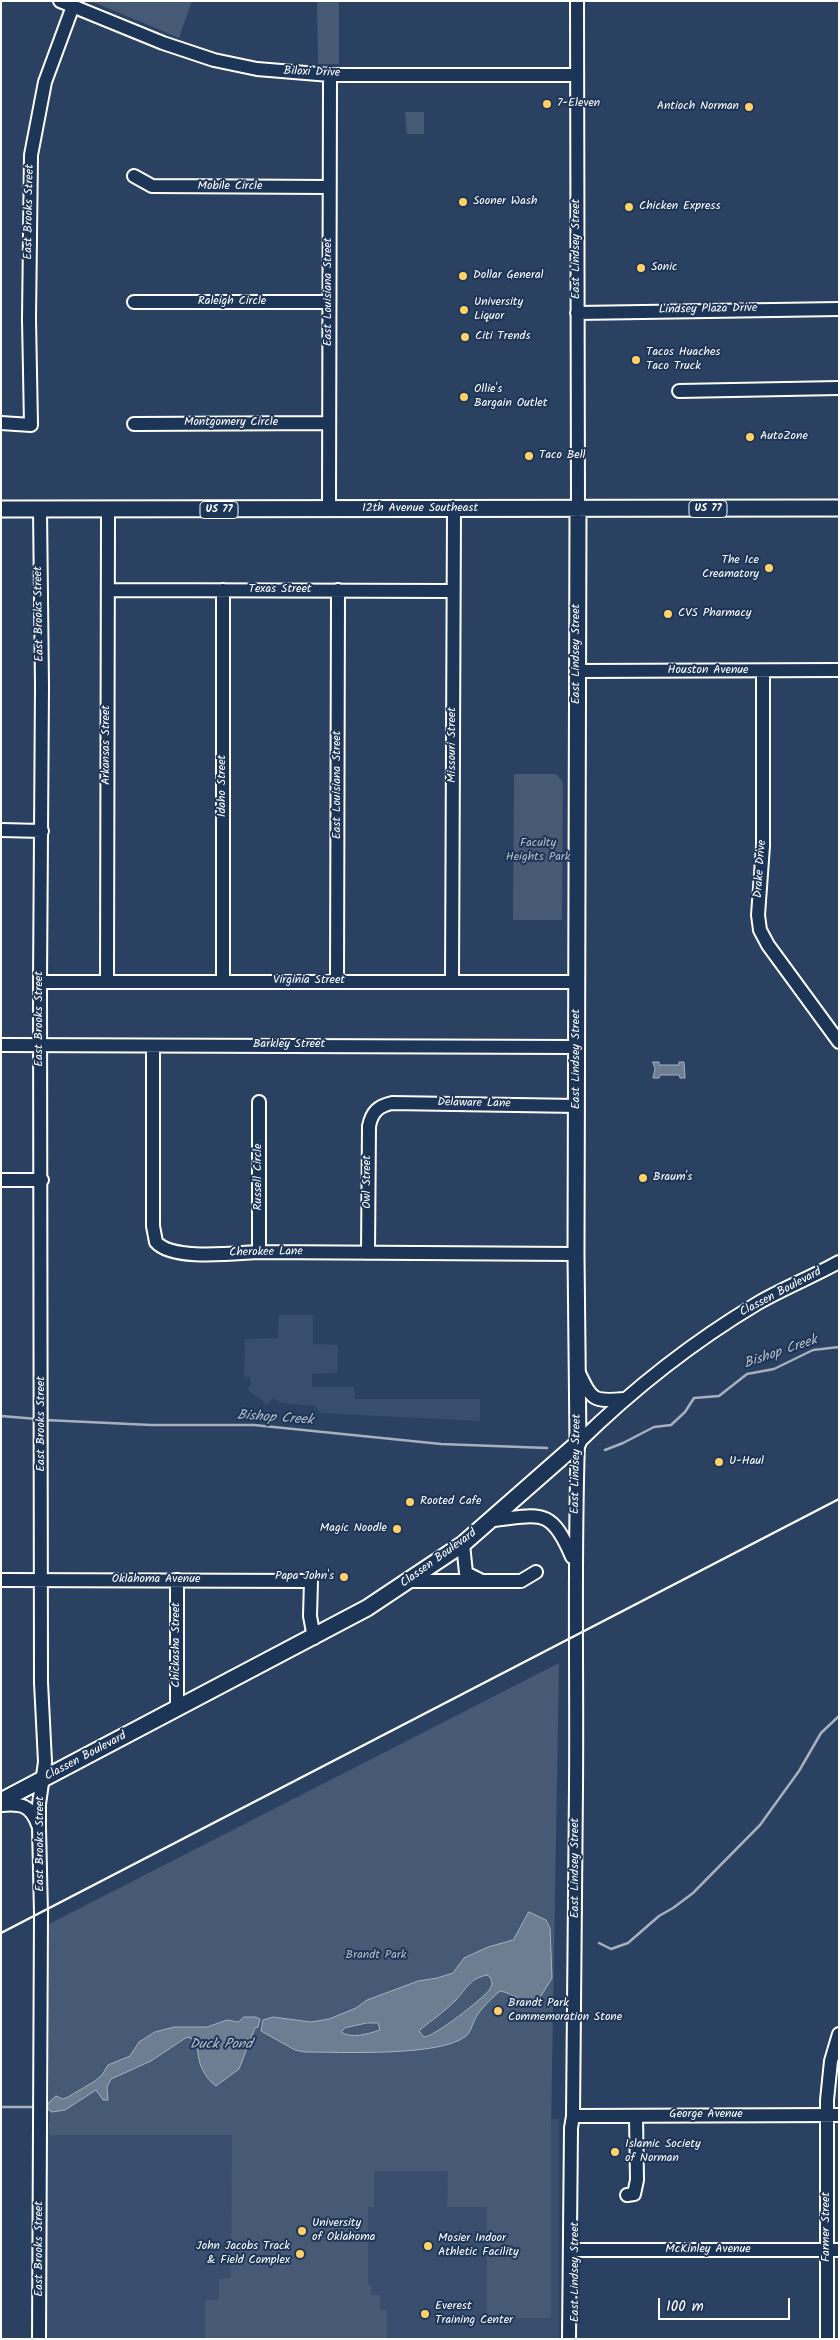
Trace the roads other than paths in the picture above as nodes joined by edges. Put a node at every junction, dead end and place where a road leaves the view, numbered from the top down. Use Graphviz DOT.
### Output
graph roads {
  1 [pos="60,1"];
  2 [pos="577,1"];
  3 [pos="73,6"];
  4 [pos="330,74"];
  5 [pos="577,75"];
  6 [pos="134,176"];
  7 [pos="329,187"];
  8 [pos="134,302"];
  9 [pos="329,302"];
  10 [pos="839,309"];
  11 [pos="577,313"];
  12 [pos="839,388"];
  13 [pos="679,391"];
  14 [pos="329,423"];
  15 [pos="1,424"];
  16 [pos="134,424"];
  17 [pos="839,508"];
  18 [pos="1,509"];
  19 [pos="40,509"];
  20 [pos="329,509"];
  21 [pos="454,509"];
  22 [pos="108,510"];
  23 [pos="578,510"];
  24 [pos="108,590"];
  25 [pos="223,590"];
  26 [pos="338,590"];
  27 [pos="453,591"];
  28 [pos="839,670"];
  29 [pos="763,671"];
  30 [pos="577,672"];
  31 [pos="1,830"];
  32 [pos="42,830"];
  33 [pos="107,981"];
  34 [pos="223,981"];
  35 [pos="338,981"];
  36 [pos="452,981"];
  37 [pos="40,982"];
  38 [pos="577,982"];
  39 [pos="838,1038"];
  40 [pos="40,1044"];
  41 [pos="1,1045"];
  42 [pos="153,1046"];
  43 [pos="577,1047"];
  44 [pos="259,1102"];
  45 [pos="577,1106"];
  46 [pos="373,1113"];
  47 [pos="1,1180"];
  48 [pos="42,1180"];
  49 [pos="259,1252"];
  50 [pos="368,1253"];
  51 [pos="576,1254"];
  52 [pos="839,1262"];
  53 [pos="579,1373"];
  54 [pos="624,1399"];
  55 [pos="578,1444"];
  56 [pos="492,1520"];
  57 [pos="463,1544"];
  58 [pos="574,1562"];
  59 [pos="536,1572"];
  60 [pos="1,1580"];
  61 [pos="42,1580"];
  62 [pos="177,1580"];
  63 [pos="411,1581"];
  64 [pos="482,1581"];
  65 [pos="314,1638"];
  66 [pos="178,1709"];
  67 [pos="44,1745"];
  68 [pos="73,1764"];
  69 [pos="43,1780"];
  70 [pos="1,1801"];
  71 [pos="1,1805"];
  72 [pos="39,1827"];
  73 [pos="839,2034"];
  74 [pos="833,2115"];
  75 [pos="573,2116"];
  76 [pos="636,2116"];
  77 [pos="627,2195"];
  78 [pos="577,2250"];
  79 [pos="833,2250"];
  80 [pos="39,2339"];
  81 [pos="569,2339"];
  82 [pos="576,2339"];
  83 [pos="827,2339"];
  1 -- 3 [label="street, Biloxi Drive"];
  2 -- 5 [label="street, East Lindsey Street"];
  3 -- 4 [label="street, Biloxi Drive"];
  3 -- 15 [label="street, East Brooks Street"];
  4 -- 5 [label="street, Biloxi Drive"];
  4 -- 7 [label="street, East Louisiana Street"];
  5 -- 11 [label="street, East Lindsey Street"];
  6 -- 7 [label="street, Mobile Circle"];
  7 -- 9 [label="street, East Louisiana Street"];
  8 -- 9 [label="street, Raleigh Circle"];
  9 -- 14 [label="street, East Louisiana Street"];
  10 -- 11 [label="street, Lindsey Plaza Drive"];
  11 -- 23 [label="street, East Lindsey Street"];
  12 -- 13 [label="street"];
  14 -- 16 [label="street, Montgomery Circle"];
  14 -- 20 [label="street, East Louisiana Street"];
  17 -- 23 [label="main road, 12th Avenue Southeast / US 77"];
  18 -- 19 [label="main road, 12th Avenue Southeast / US 77"];
  19 -- 22 [label="main road, 12th Avenue Southeast / US 77"];
  19 -- 32 [label="street, East Brooks Street"];
  20 -- 21 [label="main road, 12th Avenue Southeast / US 77"];
  20 -- 22 [label="main road, 12th Avenue Southeast / US 77"];
  21 -- 23 [label="main road, 12th Avenue Southeast / US 77"];
  21 -- 27 [label="street, Missouri Street"];
  22 -- 24 [label="street, Arkansas Street"];
  23 -- 30 [label="main road, East Lindsey Street"];
  24 -- 25 [label="street, Texas Street"];
  24 -- 33 [label="street, Arkansas Street"];
  25 -- 26 [label="street, Texas Street"];
  25 -- 34 [label="street, Idaho Street"];
  26 -- 27 [label="street, Texas Street"];
  26 -- 35 [label="street, East Louisiana Street"];
  27 -- 36 [label="street, Missouri Street"];
  28 -- 29 [label="street, Houston Avenue"];
  29 -- 30 [label="street, Houston Avenue"];
  29 -- 39 [label="street, Drake Drive"];
  30 -- 38 [label="main road, East Lindsey Street"];
  31 -- 32 [label="street"];
  32 -- 37 [label="street, East Brooks Street"];
  33 -- 34 [label="street, Virginia Street"];
  33 -- 37 [label="street, Virginia Street"];
  34 -- 35 [label="street, Virginia Street"];
  35 -- 36 [label="street, Virginia Street"];
  36 -- 38 [label="street, Virginia Street"];
  37 -- 40 [label="street, East Brooks Street"];
  38 -- 43 [label="main road, East Lindsey Street"];
  40 -- 41 [label="street, Barkley Street"];
  40 -- 42 [label="street, Barkley Street"];
  40 -- 48 [label="street, East Brooks Street"];
  42 -- 43 [label="street, Barkley Street"];
  42 -- 49 [label="street, Cherokee Lane"];
  43 -- 45 [label="main road, East Lindsey Street"];
  44 -- 49 [label="street, Russell Circle"];
  45 -- 46 [label="street, Delaware Lane"];
  45 -- 51 [label="main road, East Lindsey Street"];
  46 -- 50 [label="street, Owl Street"];
  47 -- 48 [label="street"];
  48 -- 61 [label="street, East Brooks Street"];
  49 -- 50 [label="street, Cherokee Lane"];
  50 -- 51 [label="street, Cherokee Lane"];
  51 -- 53 [label="main road, East Lindsey Street"];
  52 -- 54 [label="street, Classen Boulevard"];
  53 -- 54 [label="street"];
  53 -- 55 [label="main road, East Lindsey Street"];
  54 -- 55 [label="street, Classen Boulevard"];
  55 -- 56 [label="main road, Classen Boulevard"];
  55 -- 58 [label="street, East Lindsey Street"];
  56 -- 57 [label="main road, Classen Boulevard"];
  56 -- 58 [label="street"];
  57 -- 63 [label="main road, Classen Boulevard"];
  57 -- 64 [label="street"];
  58 -- 75 [label="street, East Lindsey Street"];
  59 -- 64 [label="street"];
  60 -- 61 [label="street, Oklahoma Avenue"];
  61 -- 62 [label="street, Oklahoma Avenue"];
  61 -- 67 [label="street, East Brooks Street"];
  62 -- 65 [label="street, Oklahoma Avenue"];
  62 -- 66 [label="street, Chickasha Street"];
  63 -- 64 [label="street"];
  63 -- 65 [label="main road, Classen Boulevard"];
  65 -- 66 [label="main road, Classen Boulevard"];
  66 -- 68 [label="main road, Classen Boulevard"];
  67 -- 68 [label="street"];
  67 -- 69 [label="street, East Brooks Street"];
  68 -- 69 [label="main road, Classen Boulevard"];
  69 -- 70 [label="main road, Classen Boulevard"];
  69 -- 72 [label="street, East Brooks Street"];
  71 -- 72 [label="street"];
  72 -- 80 [label="street, East Brooks Street"];
  73 -- 74 [label="street, Farmer Street"];
  74 -- 76 [label="street, George Avenue"];
  74 -- 79 [label="street, Farmer Street"];
  75 -- 76 [label="street, George Avenue"];
  75 -- 78 [label="street, East Lindsey Street"];
  75 -- 81 [label="street, East Lindsey Street"];
  76 -- 77 [label="street"];
  78 -- 79 [label="street, McKinley Avenue"];
  78 -- 82 [label="street, East Lindsey Street"];
  79 -- 83 [label="street, Farmer Street"];
}
